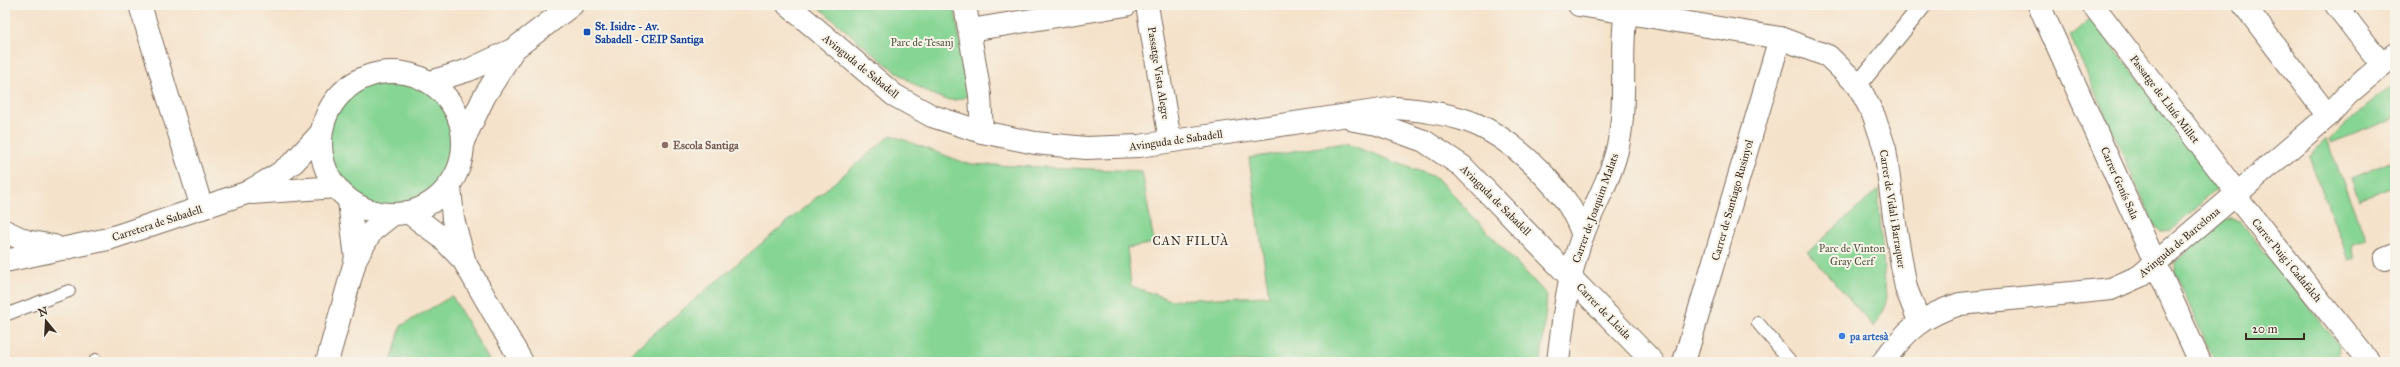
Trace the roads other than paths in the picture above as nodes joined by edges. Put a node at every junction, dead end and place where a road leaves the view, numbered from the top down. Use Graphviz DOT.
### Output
graph roads {
  1 [pos="140,5"];
  2 [pos="572,5"];
  3 [pos="788,5"];
  4 [pos="965,5"];
  5 [pos="1126,5"];
  6 [pos="1147,5"];
  7 [pos="1579,5"];
  8 [pos="1923,5"];
  9 [pos="2039,5"];
  10 [pos="2244,5"];
  11 [pos="2336,5"];
  12 [pos="2092,6"];
  13 [pos="1626,8"];
  14 [pos="970,30"];
  15 [pos="1780,38"];
  16 [pos="514,49"];
  17 [pos="2388,60"];
  18 [pos="430,82"];
  19 [pos="1858,85"];
  20 [pos="2328,116"];
  21 [pos="1342,117"];
  22 [pos="982,132"];
  23 [pos="321,133"];
  24 [pos="464,139"];
  25 [pos="1170,140"];
  26 [pos="450,187"];
  27 [pos="246,193"];
  28 [pos="2237,193"];
  29 [pos="343,194"];
  30 [pos="202,208"];
  31 [pos="400,214"];
  32 [pos="5,231"];
  33 [pos="1583,235"];
  34 [pos="67,249"];
  35 [pos="356,258"];
  36 [pos="5,261"];
  37 [pos="465,263"];
  38 [pos="2155,263"];
  39 [pos="1572,277"];
  40 [pos="69,292"];
  41 [pos="5,315"];
  42 [pos="1919,321"];
  43 [pos="1758,323"];
  44 [pos="2363,360"];
  45 [pos="327,362"];
  46 [pos="522,362"];
  47 [pos="1558,362"];
  48 [pos="1653,362"];
  49 [pos="1684,362"];
  50 [pos="1791,362"];
  51 [pos="1883,362"];
  52 [pos="2200,362"];
  1 -- 30 [label="street"];
  2 -- 16 [label="street"];
  3 -- 22 [label="street, Avinguda de Sabadell"];
  4 -- 14 [label="street"];
  5 -- 14 [label="street"];
  6 -- 25 [label="street, Passatge Vista Alegre"];
  7 -- 13 [label="street, Carrer de Vidal i Barraquer"];
  8 -- 19 [label="street"];
  9 -- 38 [label="street, Carrer Genís Sala"];
  10 -- 20 [label="street"];
  11 -- 17 [label="street"];
  12 -- 28 [label="street, Passatge de Lluís Millet"];
  13 -- 15 [label="street, Carrer de Vidal i Barraquer"];
  13 -- 33 [label="street, Carrer de Joaquim Malats"];
  14 -- 22 [label="street"];
  15 -- 19 [label="street, Carrer de Vidal i Barraquer"];
  15 -- 49 [label="street, Carrer de Santiago Rusinyol"];
  16 -- 18 [label="street"];
  16 -- 24 [label="street"];
  17 -- 20 [label="street, Avinguda de Barcelona"];
  18 -- 23 [label="street"];
  18 -- 24 [label="street"];
  19 -- 42 [label="street, Carrer de Vidal i Barraquer"];
  20 -- 28 [label="street, Avinguda de Barcelona"];
  21 -- 25 [label="street, Avinguda de Sabadell"];
  21 -- 33 [label="street, Avinguda de Sabadell"];
  21 -- 39 [label="street, Avinguda de Sabadell"];
  22 -- 25 [label="street, Avinguda de Sabadell"];
  23 -- 27 [label="street, Carretera de Sabadell"];
  23 -- 29 [label="street"];
  24 -- 26 [label="street"];
  26 -- 31 [label="street"];
  26 -- 37 [label="street"];
  27 -- 29 [label="street, Carretera de Sabadell"];
  27 -- 30 [label="street, Carretera de Sabadell"];
  28 -- 38 [label="street, Avinguda de Barcelona"];
  28 -- 44 [label="street, Carrer Puig i Cadafalch"];
  29 -- 31 [label="street"];
  29 -- 35 [label="street"];
  30 -- 34 [label="street, Carretera de Sabadell"];
  31 -- 35 [label="street"];
  31 -- 37 [label="street"];
  32 -- 34 [label="street, Carretera de Sabadell"];
  33 -- 39 [label="street, Carrer de Joaquim Malats"];
  34 -- 36 [label="street, Carretera de Sabadell"];
  35 -- 45 [label="street"];
  37 -- 46 [label="street"];
  38 -- 42 [label="street, Avinguda de Barcelona"];
  38 -- 52 [label="street, Carrer Genís Sala"];
  39 -- 47 [label="street, Carrer de Joaquim Malats"];
  39 -- 48 [label="street, Carrer de Lleida"];
  40 -- 41 [label="lane"];
  42 -- 51 [label="street, Avinguda de Barcelona"];
  43 -- 50 [label="lane"];
}
